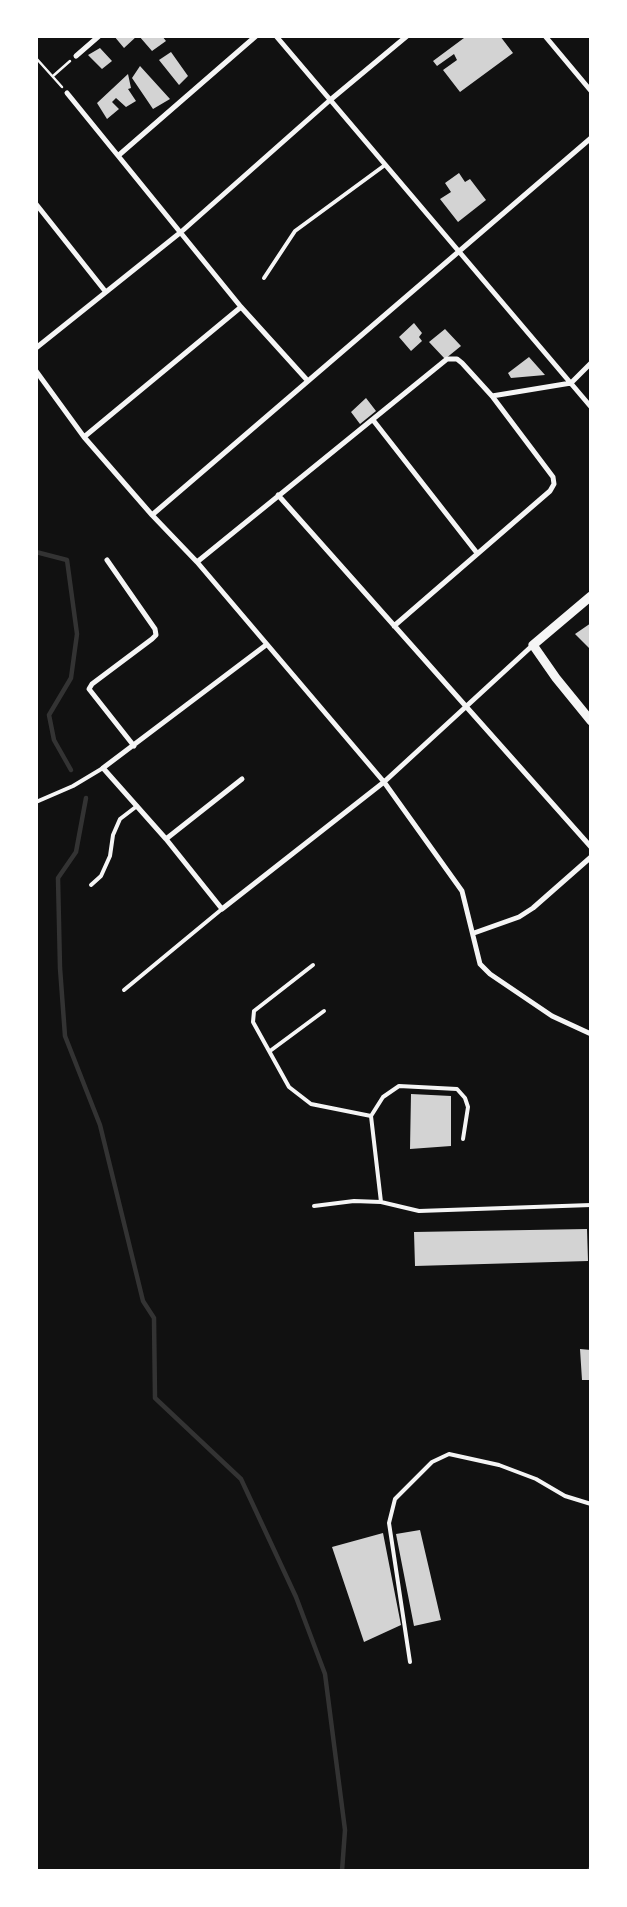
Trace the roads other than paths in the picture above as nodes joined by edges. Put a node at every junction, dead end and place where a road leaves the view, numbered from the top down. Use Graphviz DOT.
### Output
graph roads {
  1 [pos="99,36"];
  2 [pos="256,36"];
  3 [pos="276,36"];
  4 [pos="407,36"];
  5 [pos="545,36"];
  6 [pos="76,56"];
  7 [pos="591,91"];
  8 [pos="66,92"];
  9 [pos="329,101"];
  10 [pos="591,138"];
  11 [pos="119,155"];
  12 [pos="385,165"];
  13 [pos="36,204"];
  14 [pos="181,232"];
  15 [pos="458,253"];
  16 [pos="264,278"];
  17 [pos="105,291"];
  18 [pos="241,307"];
  19 [pos="36,348"];
  20 [pos="591,363"];
  21 [pos="36,371"];
  22 [pos="307,380"];
  23 [pos="571,383"];
  24 [pos="492,396"];
  25 [pos="591,407"];
  26 [pos="373,420"];
  27 [pos="84,437"];
  28 [pos="278,495"];
  29 [pos="152,515"];
  30 [pos="477,553"];
  31 [pos="107,560"];
  32 [pos="197,562"];
  33 [pos="591,596"];
  34 [pos="394,626"];
  35 [pos="266,645"];
  36 [pos="533,645"];
  37 [pos="468,706"];
  38 [pos="591,721"];
  39 [pos="134,746"];
  40 [pos="103,768"];
  41 [pos="242,779"];
  42 [pos="384,782"];
  43 [pos="36,802"];
  44 [pos="136,806"];
  45 [pos="166,839"];
  46 [pos="591,847"];
  47 [pos="591,856"];
  48 [pos="91,885"];
  49 [pos="222,909"];
  50 [pos="474,933"];
  51 [pos="313,965"];
  52 [pos="124,990"];
  53 [pos="324,1011"];
  54 [pos="591,1034"];
  55 [pos="270,1051"];
  56 [pos="371,1116"];
  57 [pos="463,1139"];
  58 [pos="381,1202"];
  59 [pos="591,1205"];
  60 [pos="314,1206"];
  61 [pos="591,1504"];
  62 [pos="410,1662"];
  1 -- 6 [label="street"];
  2 -- 11 [label="street"];
  3 -- 9 [label="street"];
  4 -- 9 [label="street"];
  5 -- 7 [label="street"];
  8 -- 11 [label="street"];
  9 -- 12 [label="street"];
  9 -- 14 [label="street"];
  10 -- 15 [label="street"];
  11 -- 14 [label="street"];
  12 -- 15 [label="street"];
  12 -- 16 [label="lane"];
  13 -- 17 [label="street"];
  14 -- 17 [label="street"];
  14 -- 18 [label="street"];
  15 -- 22 [label="street"];
  15 -- 23 [label="street"];
  17 -- 19 [label="street"];
  18 -- 22 [label="street"];
  18 -- 27 [label="street"];
  20 -- 23 [label="street"];
  21 -- 27 [label="street"];
  22 -- 29 [label="street"];
  23 -- 24 [label="street"];
  23 -- 25 [label="street"];
  24 -- 26 [label="street"];
  24 -- 30 [label="street"];
  26 -- 28 [label="street"];
  26 -- 30 [label="street"];
  27 -- 29 [label="street"];
  28 -- 32 [label="street"];
  28 -- 34 [label="street"];
  29 -- 32 [label="street"];
  30 -- 34 [label="street"];
  31 -- 39 [label="street"];
  32 -- 35 [label="street"];
  33 -- 36 [label="street"];
  34 -- 37 [label="street"];
  35 -- 39 [label="street"];
  35 -- 42 [label="street"];
  36 -- 37 [label="street"];
  36 -- 38 [label="street"];
  37 -- 42 [label="street"];
  37 -- 46 [label="street"];
  39 -- 40 [label="street"];
  40 -- 43 [label="lane"];
  40 -- 44 [label="street"];
  41 -- 45 [label="street"];
  42 -- 49 [label="street"];
  42 -- 50 [label="street"];
  44 -- 45 [label="street"];
  44 -- 48 [label="lane"];
  45 -- 49 [label="street"];
  47 -- 50 [label="street"];
  49 -- 52 [label="lane"];
  50 -- 54 [label="street"];
  51 -- 55 [label="lane"];
  53 -- 55 [label="lane"];
  55 -- 56 [label="lane"];
  56 -- 57 [label="lane"];
  56 -- 58 [label="lane"];
  58 -- 59 [label="lane"];
  58 -- 60 [label="lane"];
  61 -- 62 [label="lane"];
}
